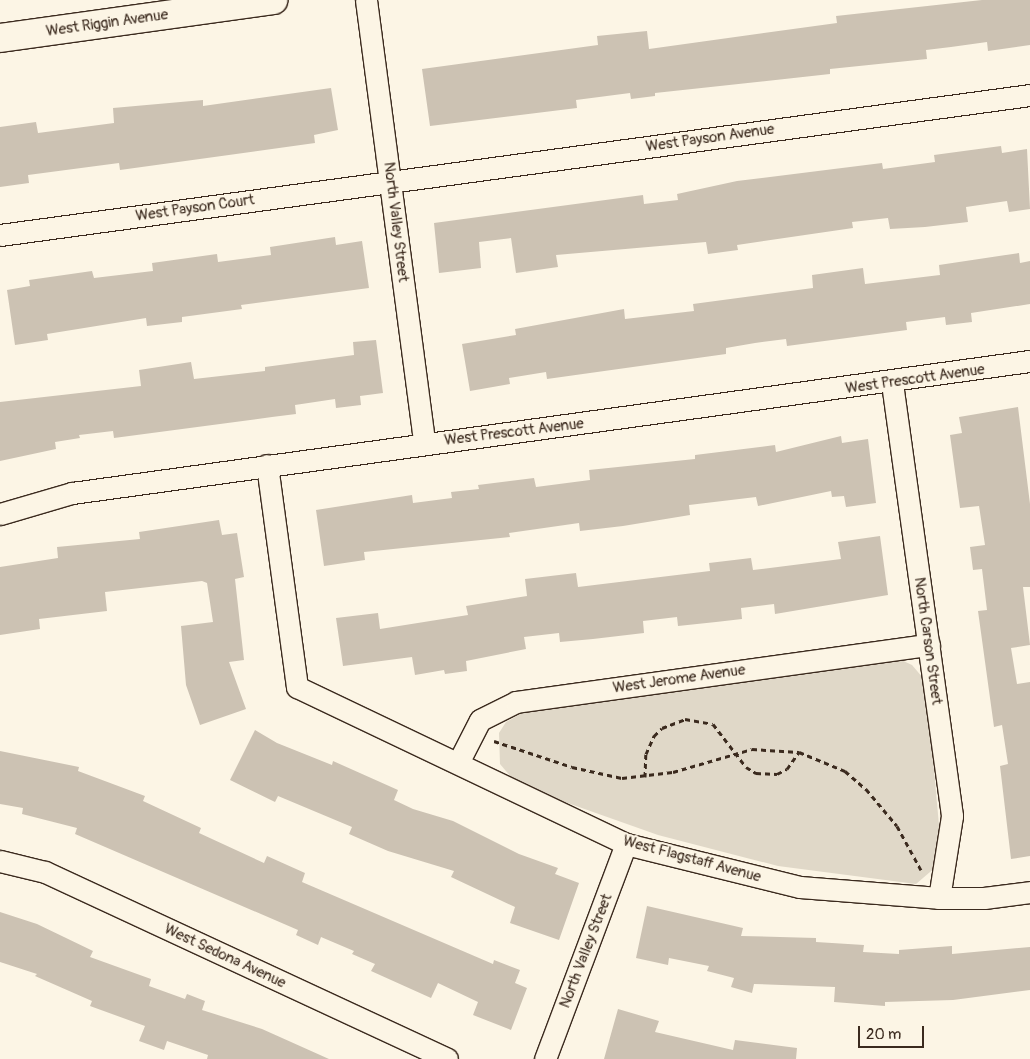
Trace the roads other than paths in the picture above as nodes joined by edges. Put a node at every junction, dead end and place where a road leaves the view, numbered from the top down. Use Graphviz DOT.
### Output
graph roads {
  1 [pos="273,0"];
  2 [pos="366,0"];
  3 [pos="0,38"];
  4 [pos="1030,95"];
  5 [pos="390,180"];
  6 [pos="0,235"];
  7 [pos="1030,361"];
  8 [pos="892,383"];
  9 [pos="424,443"];
  10 [pos="267,465"];
  11 [pos="0,514"];
  12 [pos="929,645"];
  13 [pos="458,763"];
  14 [pos="626,844"];
  15 [pos="0,861"];
  16 [pos="1030,892"];
  17 [pos="939,898"];
  18 [pos="447,1059"];
  19 [pos="545,1059"];
  1 -- 3 [label="main road, West Riggin Avenue"];
  2 -- 5 [label="street, North Valley Street"];
  4 -- 5 [label="street, West Payson Avenue"];
  5 -- 6 [label="street, West Payson Court"];
  5 -- 9 [label="street, North Valley Street"];
  7 -- 8 [label="street, West Prescott Avenue"];
  8 -- 9 [label="street, West Prescott Avenue"];
  8 -- 12 [label="street, North Carson Street"];
  9 -- 10 [label="street, West Prescott Avenue"];
  10 -- 11 [label="street, West Prescott Avenue"];
  10 -- 13 [label="street, West Flagstaff Avenue"];
  12 -- 13 [label="street, West Jerome Avenue"];
  12 -- 17 [label="street, North Carson Street"];
  13 -- 14 [label="street, West Flagstaff Avenue"];
  14 -- 17 [label="street, West Flagstaff Avenue"];
  14 -- 19 [label="street, North Valley Street"];
  15 -- 18 [label="street, West Sedona Avenue"];
  16 -- 17 [label="street, West Flagstaff Avenue"];
}
